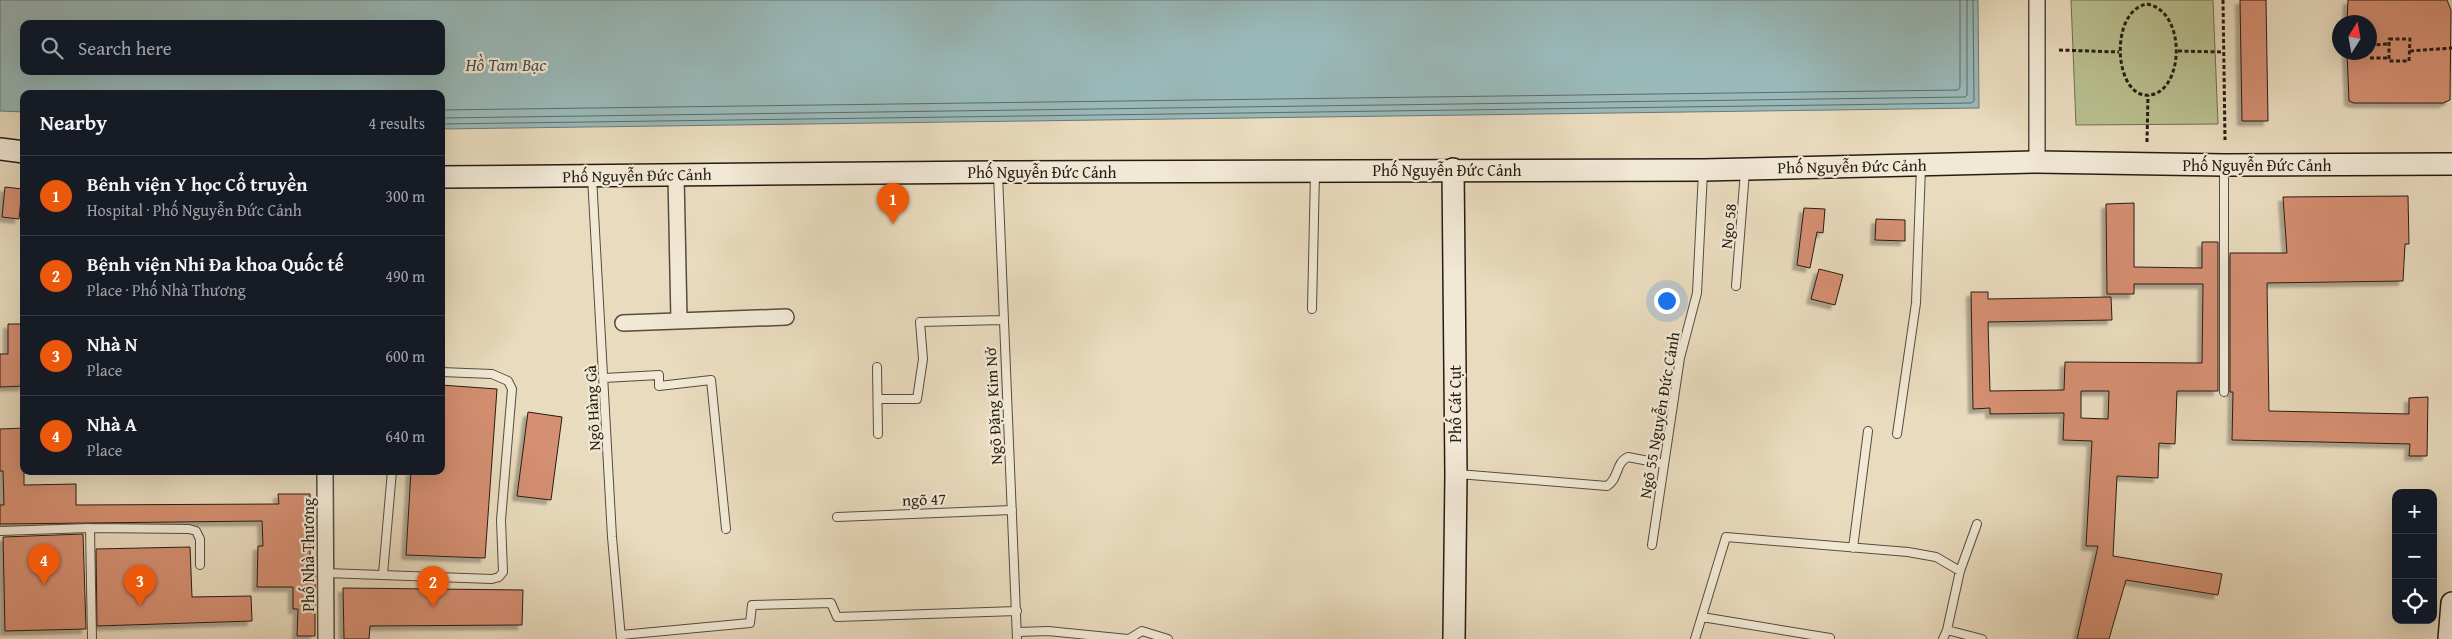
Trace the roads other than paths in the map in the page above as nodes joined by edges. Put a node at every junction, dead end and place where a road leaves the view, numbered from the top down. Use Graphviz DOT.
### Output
graph roads {
  1 [pos="2037,0"];
  2 [pos="0,149"];
  3 [pos="20,152"];
  4 [pos="2037,162"];
  5 [pos="2452,164"];
  6 [pos="1921,165"];
  7 [pos="2224,165"];
  8 [pos="1746,168"];
  9 [pos="1454,169"];
  10 [pos="1315,170"];
  11 [pos="1704,170"];
  12 [pos="998,172"];
  13 [pos="592,175"];
  14 [pos="676,175"];
  15 [pos="445,177"];
  16 [pos="1736,286"];
  17 [pos="1312,309"];
  18 [pos="786,317"];
  19 [pos="679,320"];
  20 [pos="1003,320"];
  21 [pos="622,323"];
  22 [pos="877,367"];
  23 [pos="445,372"];
  24 [pos="604,378"];
  25 [pos="2224,392"];
  26 [pos="878,398"];
  27 [pos="1868,431"];
  28 [pos="878,434"];
  29 [pos="1896,434"];
  30 [pos="1664,464"];
  31 [pos="1456,474"];
  32 [pos="325,475"];
  33 [pos="392,475"];
  34 [pos="1012,510"];
  35 [pos="837,517"];
  36 [pos="1977,524"];
  37 [pos="90,528"];
  38 [pos="726,529"];
  39 [pos="0,531"];
  40 [pos="1652,545"];
  41 [pos="1853,548"];
  42 [pos="200,564"];
  43 [pos="1960,571"];
  44 [pos="326,573"];
  45 [pos="383,574"];
  46 [pos="2452,603"];
  47 [pos="1016,611"];
  48 [pos="1702,617"];
  49 [pos="1948,630"];
  50 [pos="1017,636"];
  51 [pos="621,637"];
  52 [pos="1830,638"];
  53 [pos="92,639"];
  54 [pos="326,639"];
  55 [pos="1128,639"];
  56 [pos="1168,639"];
  57 [pos="1454,639"];
  58 [pos="1695,639"];
  59 [pos="1943,639"];
  60 [pos="1982,639"];
  61 [pos="2449,639"];
  1 -- 4 [label="street"];
  2 -- 3 [label="main road"];
  4 -- 6 [label="main road, Phố Nguyễn Đức Cảnh"];
  4 -- 7 [label="main road, Phố Nguyễn Đức Cảnh"];
  5 -- 7 [label="main road, Phố Nguyễn Đức Cảnh"];
  6 -- 8 [label="main road, Phố Nguyễn Đức Cảnh"];
  6 -- 29 [label="lane"];
  7 -- 25 [label="lane"];
  8 -- 11 [label="main road, Phố Nguyễn Đức Cảnh"];
  8 -- 16 [label="lane, Ngo 58"];
  9 -- 10 [label="main road, Phố Nguyễn Đức Cảnh"];
  9 -- 11 [label="main road, Phố Nguyễn Đức Cảnh"];
  9 -- 31 [label="main road, Phố Cát Cụt"];
  10 -- 12 [label="main road, Phố Nguyễn Đức Cảnh"];
  10 -- 17 [label="lane"];
  11 -- 30 [label="lane, Ngõ 55 Nguyễn Đức Cảnh"];
  12 -- 14 [label="main road, Phố Nguyễn Đức Cảnh"];
  12 -- 20 [label="lane, Ngõ Đặng Kim Nở"];
  13 -- 14 [label="main road, Phố Nguyễn Đức Cảnh"];
  13 -- 15 [label="main road, Phố Nguyễn Đức Cảnh"];
  13 -- 24 [label="lane, Ngõ Hàng Gà"];
  14 -- 19 [label="street"];
  18 -- 19 [label="street"];
  19 -- 21 [label="street"];
  20 -- 26 [label="lane"];
  20 -- 34 [label="lane, Ngõ Đặng Kim Nở"];
  22 -- 26 [label="lane"];
  23 -- 45 [label="lane"];
  24 -- 38 [label="lane"];
  24 -- 51 [label="lane, Ngõ Hàng Gà"];
  26 -- 28 [label="lane"];
  27 -- 41 [label="lane"];
  30 -- 31 [label="lane"];
  30 -- 40 [label="lane, Ngõ 55 Nguyễn Đức Cảnh"];
  31 -- 57 [label="main road, Phố Cát Cụt"];
  32 -- 44 [label="street, Phố Nhà Thương"];
  33 -- 45 [label="lane"];
  34 -- 35 [label="lane, ngõ 47"];
  34 -- 47 [label="lane, Ngõ Đặng Kim Nở"];
  36 -- 43 [label="lane"];
  37 -- 39 [label="lane"];
  37 -- 42 [label="lane"];
  37 -- 53 [label="lane"];
  41 -- 43 [label="lane"];
  41 -- 48 [label="lane"];
  43 -- 49 [label="lane"];
  44 -- 45 [label="lane"];
  44 -- 54 [label="street, Phố Nhà Thương"];
  46 -- 61 [label="main road"];
  47 -- 50 [label="lane, Ngõ Đặng Kim Nở"];
  47 -- 51 [label="lane"];
  48 -- 52 [label="lane"];
  48 -- 58 [label="lane"];
  49 -- 59 [label="lane"];
  49 -- 60 [label="lane"];
  50 -- 55 [label="lane"];
  55 -- 56 [label="lane"];
}
